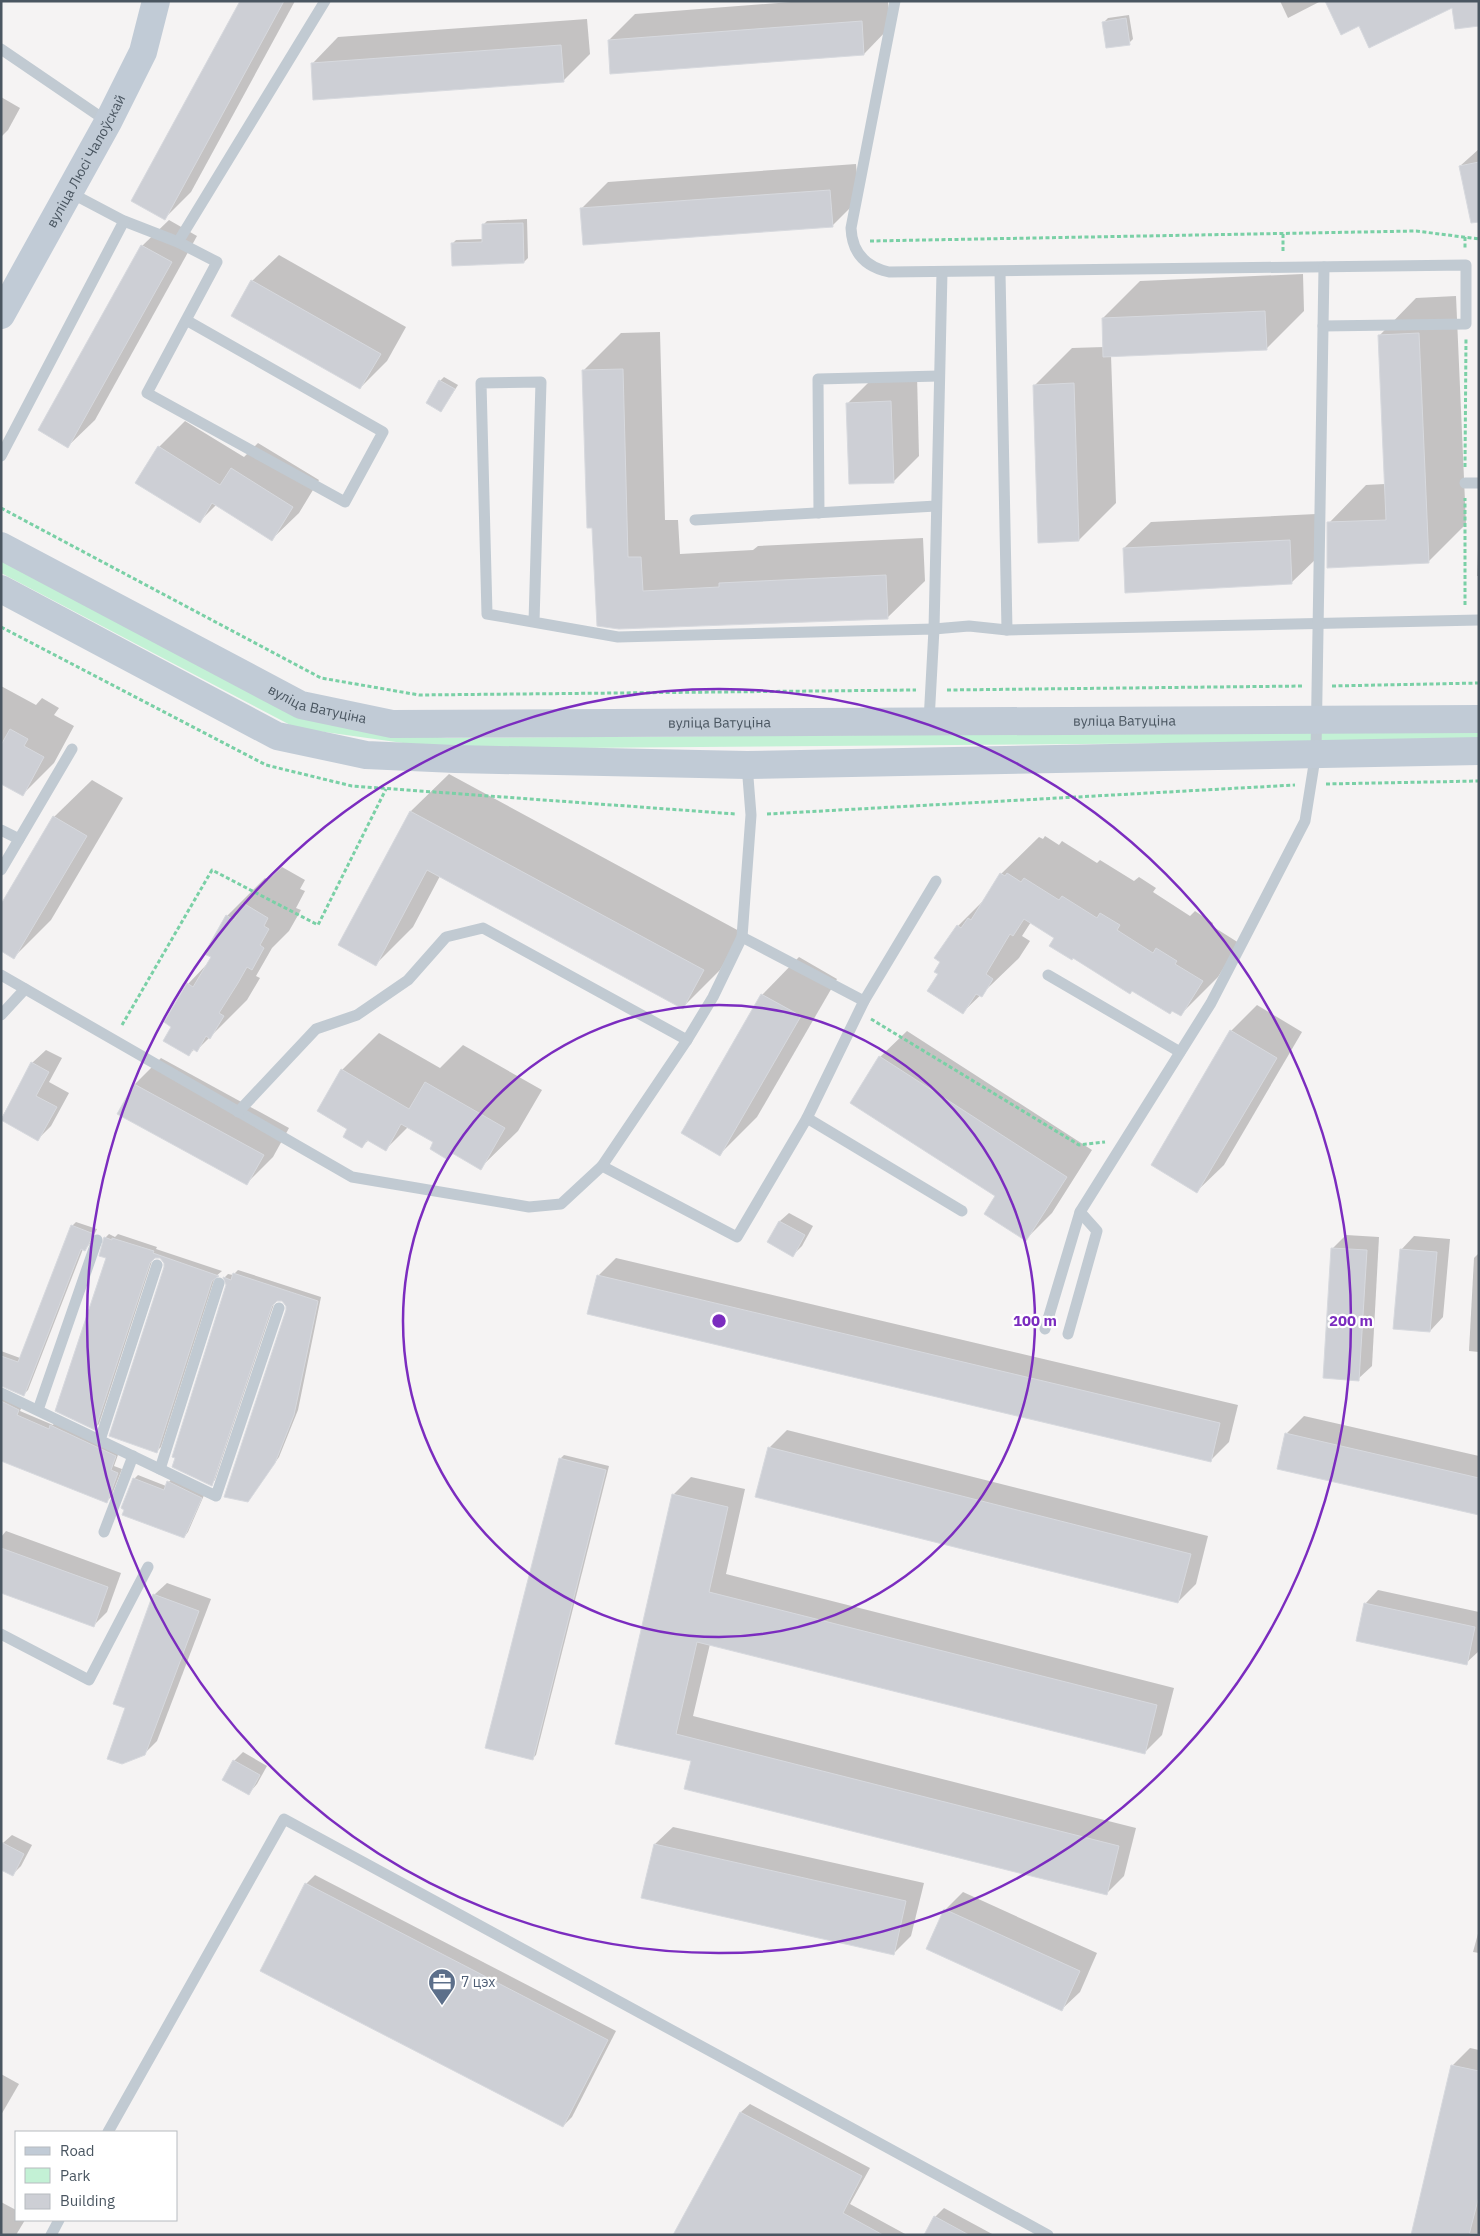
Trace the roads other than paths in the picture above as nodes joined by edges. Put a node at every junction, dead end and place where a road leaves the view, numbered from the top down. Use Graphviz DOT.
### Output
graph roads {
  1 [pos="156,1"];
  2 [pos="325,1"];
  3 [pos="895,1"];
  4 [pos="1,49"];
  5 [pos="108,122"];
  6 [pos="69,192"];
  7 [pos="124,221"];
  8 [pos="178,242"];
  9 [pos="1324,267"];
  10 [pos="942,272"];
  11 [pos="1000,272"];
  12 [pos="1,315"];
  13 [pos="186,320"];
  14 [pos="1323,326"];
  15 [pos="939,376"];
  16 [pos="1,456"];
  17 [pos="1465,483"];
  18 [pos="1479,483"];
  19 [pos="936,506"];
  20 [pos="819,513"];
  21 [pos="695,520"];
  22 [pos="1,546"];
  23 [pos="1,589"];
  24 [pos="1479,620"];
  25 [pos="534,622"];
  26 [pos="1317,623"];
  27 [pos="934,629"];
  28 [pos="1006,630"];
  29 [pos="1479,719"];
  30 [pos="1316,720"];
  31 [pos="929,721"];
  32 [pos="72,749"];
  33 [pos="1479,751"];
  34 [pos="1316,752"];
  35 [pos="747,765"];
  36 [pos="1,830"];
  37 [pos="19,839"];
  38 [pos="1,870"];
  39 [pos="936,881"];
  40 [pos="742,937"];
  41 [pos="1,975"];
  42 [pos="1048,975"];
  43 [pos="25,989"];
  44 [pos="864,1001"];
  45 [pos="1,1014"];
  46 [pos="687,1040"];
  47 [pos="1180,1052"];
  48 [pos="238,1112"];
  49 [pos="807,1118"];
  50 [pos="602,1166"];
  51 [pos="962,1211"];
  52 [pos="1080,1212"];
  53 [pos="97,1240"];
  54 [pos="156,1265"];
  55 [pos="219,1283"];
  56 [pos="279,1308"];
  57 [pos="1045,1329"];
  58 [pos="1068,1334"];
  59 [pos="1,1393"];
  60 [pos="38,1410"];
  61 [pos="100,1440"];
  62 [pos="133,1456"];
  63 [pos="160,1469"];
  64 [pos="104,1532"];
  65 [pos="148,1567"];
  66 [pos="1,1634"];
  67 [pos="109,2131"];
  68 [pos="58,2221"];
  69 [pos="51,2235"];
  70 [pos="1048,2235"];
  1 -- 5 [label="street, вуліца Люсі Чалоўскай"];
  2 -- 8 [label="lane"];
  3 -- 10 [label="lane"];
  4 -- 5 [label="lane"];
  5 -- 6 [label="street, вуліца Люсі Чалоўскай"];
  6 -- 7 [label="lane"];
  6 -- 12 [label="street, вуліца Люсі Чалоўскай"];
  7 -- 8 [label="lane"];
  7 -- 16 [label="lane"];
  8 -- 13 [label="lane"];
  9 -- 11 [label="lane"];
  9 -- 14 [label="lane"];
  9 -- 14 [label="lane"];
  10 -- 11 [label="lane"];
  10 -- 15 [label="lane"];
  11 -- 28 [label="lane"];
  13 -- 13 [label="lane"];
  14 -- 26 [label="lane"];
  15 -- 19 [label="lane"];
  15 -- 20 [label="lane"];
  17 -- 18 [label="lane"];
  19 -- 20 [label="lane"];
  19 -- 27 [label="lane"];
  20 -- 21 [label="lane"];
  22 -- 31 [label="street, вуліца Ватуціна"];
  23 -- 35 [label="street"];
  24 -- 26 [label="lane"];
  25 -- 25 [label="lane"];
  25 -- 27 [label="lane"];
  26 -- 28 [label="lane"];
  26 -- 30 [label="lane"];
  27 -- 28 [label="lane"];
  27 -- 31 [label="lane"];
  29 -- 30 [label="street, вуліца Ватуціна"];
  30 -- 31 [label="street, вуліца Ватуціна"];
  30 -- 34 [label="lane"];
  32 -- 37 [label="lane"];
  33 -- 34 [label="street"];
  34 -- 35 [label="street"];
  34 -- 47 [label="lane"];
  35 -- 40 [label="lane"];
  36 -- 37 [label="lane"];
  37 -- 38 [label="lane"];
  39 -- 44 [label="lane"];
  40 -- 44 [label="lane"];
  40 -- 46 [label="lane"];
  41 -- 43 [label="lane"];
  42 -- 47 [label="lane"];
  43 -- 45 [label="lane"];
  43 -- 48 [label="lane"];
  44 -- 49 [label="lane"];
  46 -- 48 [label="lane"];
  46 -- 50 [label="lane"];
  47 -- 52 [label="lane"];
  48 -- 50 [label="lane"];
  49 -- 50 [label="lane"];
  49 -- 51 [label="lane"];
  52 -- 57 [label="lane"];
  52 -- 58 [label="lane"];
  53 -- 60 [label="lane"];
  54 -- 61 [label="lane"];
  55 -- 63 [label="lane"];
  56 -- 63 [label="lane"];
  59 -- 60 [label="lane"];
  60 -- 61 [label="lane"];
  61 -- 62 [label="lane"];
  62 -- 63 [label="lane"];
  62 -- 64 [label="lane"];
  65 -- 66 [label="lane"];
  67 -- 70 [label="lane"];
  68 -- 69 [label="lane"];
}
